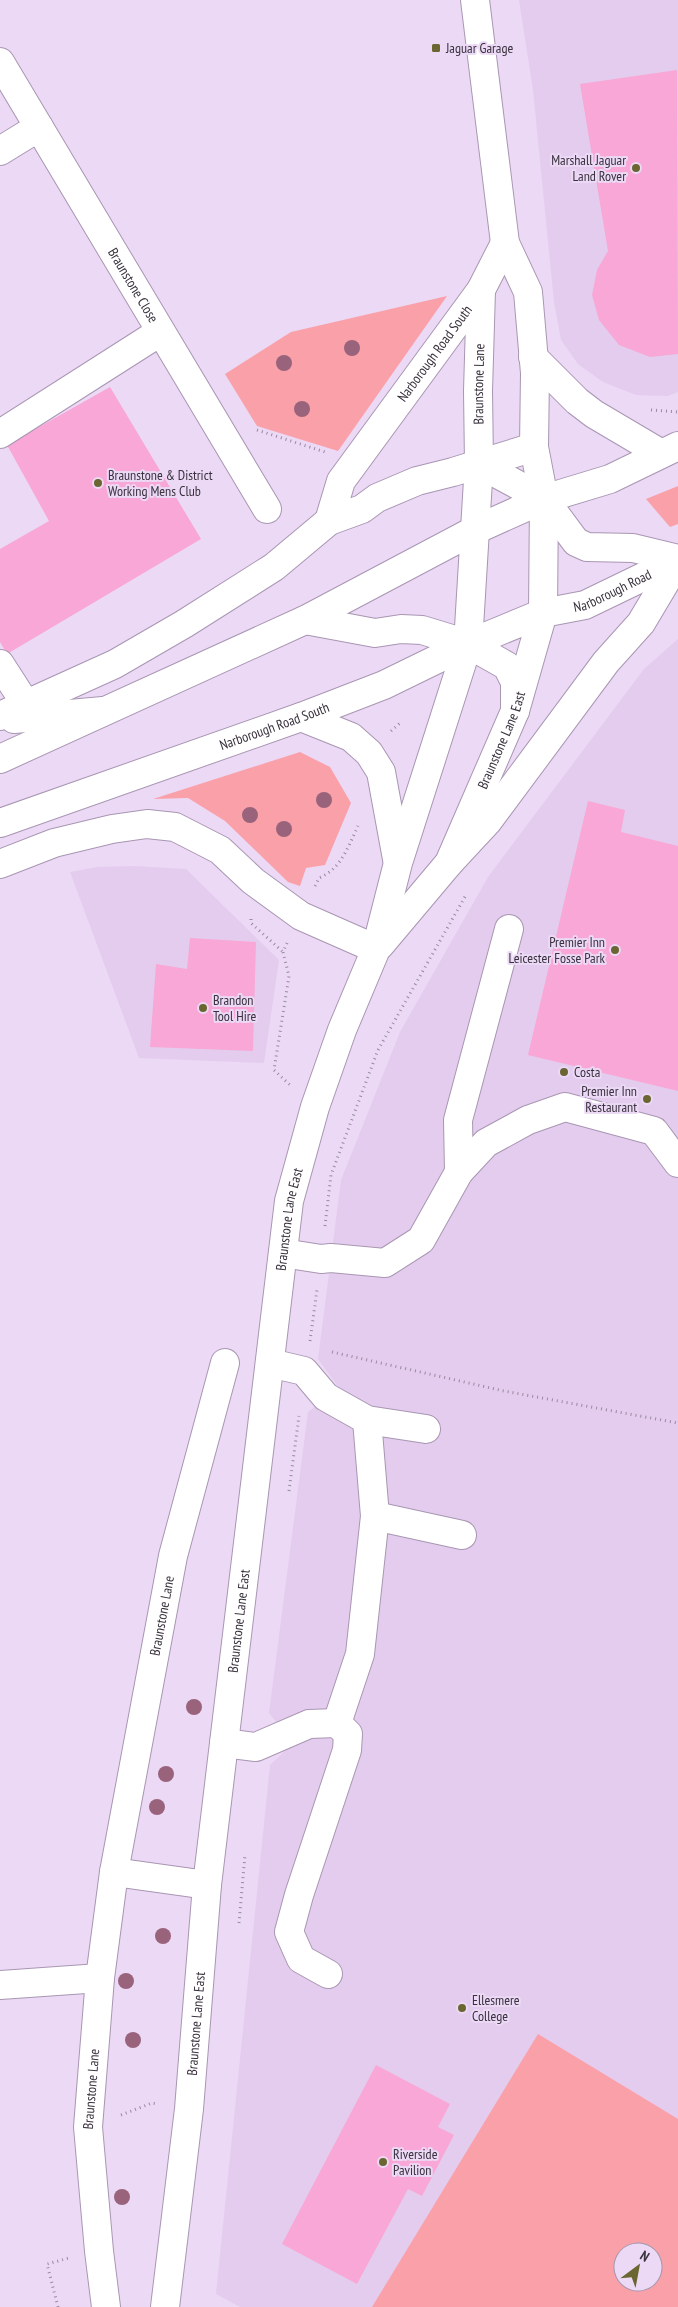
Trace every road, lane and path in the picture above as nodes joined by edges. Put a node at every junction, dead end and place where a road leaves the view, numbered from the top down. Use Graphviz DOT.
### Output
graph roads {
  1 [pos="475,0"];
  2 [pos="0,62"];
  3 [pos="38,127"];
  4 [pos="0,151"];
  5 [pos="505,244"];
  6 [pos="481,290"];
  7 [pos="160,332"];
  8 [pos="533,357"];
  9 [pos="643,408"];
  10 [pos="678,412"];
  11 [pos="211,416"];
  12 [pos="0,434"];
  13 [pos="534,447"];
  14 [pos="669,450"];
  15 [pos="333,454"];
  16 [pos="479,464"];
  17 [pos="544,499"];
  18 [pos="267,509"];
  19 [pos="329,521"];
  20 [pos="475,530"];
  21 [pos="678,560"];
  22 [pos="543,613"];
  23 [pos="304,620"];
  24 [pos="468,644"];
  25 [pos="0,664"];
  26 [pos="27,706"];
  27 [pos="515,710"];
  28 [pos="103,711"];
  29 [pos="0,716"];
  30 [pos="301,717"];
  31 [pos="0,720"];
  32 [pos="400,723"];
  33 [pos="369,753"];
  34 [pos="0,759"];
  35 [pos="360,822"];
  36 [pos="0,823"];
  37 [pos="398,863"];
  38 [pos="449,863"];
  39 [pos="0,864"];
  40 [pos="468,893"];
  41 [pos="301,916"];
  42 [pos="509,928"];
  43 [pos="376,950"];
  44 [pos="315,1107"];
  45 [pos="678,1163"];
  46 [pos="458,1172"];
  47 [pos="283,1253"];
  48 [pos="321,1259"];
  49 [pos="307,1358"];
  50 [pos="225,1363"];
  51 [pos="270,1363"];
  52 [pos="367,1420"];
  53 [pos="678,1423"];
  54 [pos="426,1429"];
  55 [pos="288,1499"];
  56 [pos="375,1516"];
  57 [pos="462,1535"];
  58 [pos="337,1723"];
  59 [pos="224,1743"];
  60 [pos="246,1846"];
  61 [pos="114,1872"];
  62 [pos="207,1886"];
  63 [pos="238,1925"];
  64 [pos="328,1974"];
  65 [pos="100,1978"];
  66 [pos="0,1985"];
  67 [pos="189,2108"];
  68 [pos="88,2127"];
  69 [pos="99,2251"];
  70 [pos="58,2307"];
  71 [pos="106,2307"];
  72 [pos="165,2307"];
  1 -- 5 [label="street"];
  2 -- 3 [label="street, Braunstone Close"];
  3 -- 4 [label="street"];
  3 -- 7 [label="street, Braunstone Close"];
  5 -- 6 [label="street, Braunstone Lane"];
  5 -- 8 [label="street"];
  6 -- 16 [label="street, Braunstone Lane"];
  6 -- 19 [label="street, Narborough Road South"];
  7 -- 11 [label="street, Braunstone Close"];
  7 -- 12 [label="street"];
  8 -- 13 [label="street"];
  8 -- 14 [label="street"];
  9 -- 10 [label="path"];
  11 -- 15 [label="path"];
  11 -- 18 [label="street, Braunstone Close"];
  13 -- 16 [label="street"];
  13 -- 17 [label="street"];
  14 -- 17 [label="street"];
  16 -- 17 [label="street"];
  16 -- 19 [label="street"];
  16 -- 20 [label="street, Braunstone Lane"];
  17 -- 20 [label="street"];
  17 -- 21 [label="street"];
  17 -- 22 [label="street, Braunstone Lane East"];
  19 -- 26 [label="street"];
  20 -- 23 [label="street"];
  20 -- 24 [label="street, Braunstone Lane East"];
  21 -- 22 [label="street, Narborough Road"];
  21 -- 38 [label="street"];
  22 -- 24 [label="street, Narborough Road South"];
  22 -- 27 [label="street, Braunstone Lane East"];
  23 -- 24 [label="street"];
  23 -- 28 [label="street"];
  24 -- 27 [label="street"];
  24 -- 30 [label="street, Narborough Road South"];
  24 -- 37 [label="street, Braunstone Lane East"];
  25 -- 26 [label="street"];
  26 -- 29 [label="street"];
  27 -- 38 [label="street, Braunstone Lane East"];
  28 -- 31 [label="street"];
  28 -- 34 [label="street"];
  30 -- 33 [label="street"];
  30 -- 36 [label="street, Narborough Road South"];
  32 -- 33 [label="path"];
  33 -- 37 [label="street"];
  35 -- 41 [label="path"];
  37 -- 43 [label="street, Braunstone Lane East"];
  38 -- 43 [label="street, Braunstone Lane East"];
  39 -- 41 [label="street"];
  40 -- 48 [label="path"];
  41 -- 43 [label="street"];
  41 -- 44 [label="path"];
  42 -- 46 [label="street"];
  43 -- 44 [label="street, Braunstone Lane East"];
  44 -- 47 [label="street, Braunstone Lane East"];
  45 -- 46 [label="street"];
  46 -- 48 [label="street"];
  47 -- 48 [label="street"];
  47 -- 51 [label="street, Braunstone Lane East"];
  48 -- 49 [label="path"];
  49 -- 51 [label="street"];
  49 -- 52 [label="street"];
  49 -- 53 [label="path"];
  49 -- 55 [label="path"];
  50 -- 61 [label="street, Braunstone Lane"];
  51 -- 59 [label="street, Braunstone Lane East"];
  52 -- 54 [label="street"];
  52 -- 56 [label="street"];
  56 -- 57 [label="street"];
  56 -- 58 [label="street"];
  58 -- 59 [label="street"];
  58 -- 64 [label="street"];
  59 -- 62 [label="street, Braunstone Lane East"];
  60 -- 63 [label="path"];
  61 -- 62 [label="street"];
  61 -- 65 [label="street, Braunstone Lane"];
  62 -- 67 [label="street, Braunstone Lane East"];
  65 -- 66 [label="street"];
  65 -- 68 [label="street, Braunstone Lane"];
  67 -- 68 [label="path"];
  67 -- 72 [label="street, Braunstone Lane East"];
  68 -- 69 [label="street, Braunstone Lane"];
  69 -- 70 [label="path"];
  69 -- 71 [label="street, Braunstone Lane"];
}
